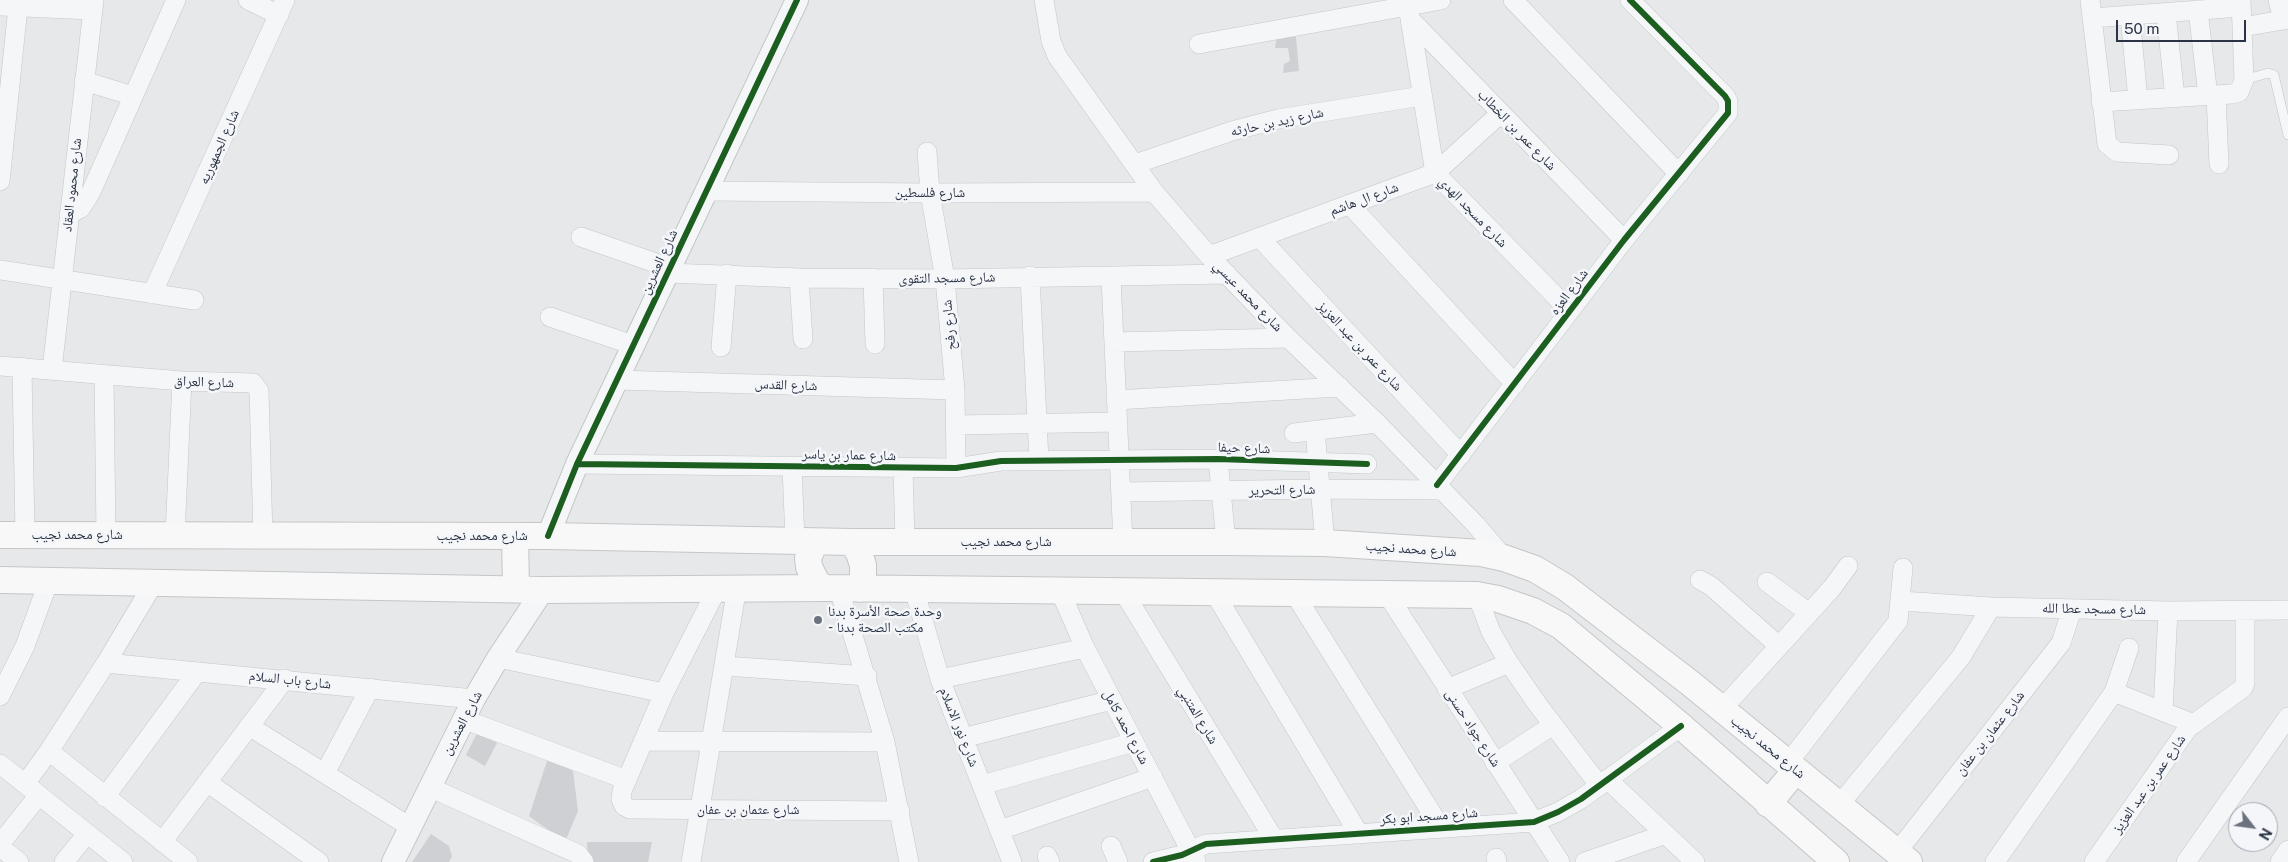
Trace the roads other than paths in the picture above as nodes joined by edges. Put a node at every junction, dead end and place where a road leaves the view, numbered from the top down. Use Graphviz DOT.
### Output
graph roads {
  1 [pos="176,0"];
  2 [pos="248,0"];
  3 [pos="797,0"];
  4 [pos="1044,0"];
  5 [pos="1441,0"];
  6 [pos="1513,0"];
  7 [pos="1630,0"];
  8 [pos="2278,0"];
  9 [pos="2241,3"];
  10 [pos="93,5"];
  11 [pos="9,6"];
  12 [pos="282,7"];
  13 [pos="1408,8"];
  14 [pos="2091,9"];
  15 [pos="2198,10"];
  16 [pos="2166,12"];
  17 [pos="2130,15"];
  18 [pos="2286,19"];
  19 [pos="2242,27"];
  20 [pos="1199,44"];
  21 [pos="2244,80"];
  22 [pos="84,81"];
  23 [pos="2212,95"];
  24 [pos="133,96"];
  25 [pos="1422,96"];
  26 [pos="2175,98"];
  27 [pos="2138,100"];
  28 [pos="2102,102"];
  29 [pos="1501,113"];
  30 [pos="2288,135"];
  31 [pos="927,152"];
  32 [pos="2169,155"];
  33 [pos="1135,164"];
  34 [pos="2219,164"];
  35 [pos="1435,173"];
  36 [pos="1679,174"];
  37 [pos="0,181"];
  38 [pos="707,191"];
  39 [pos="1154,192"];
  40 [pos="930,194"];
  41 [pos="1349,204"];
  42 [pos="69,214"];
  43 [pos="581,237"];
  44 [pos="1259,237"];
  45 [pos="1624,240"];
  46 [pos="1209,256"];
  47 [pos="0,270"];
  48 [pos="669,270"];
  49 [pos="727,274"];
  50 [pos="1227,274"];
  51 [pos="1030,276"];
  52 [pos="1110,277"];
  53 [pos="799,278"];
  54 [pos="873,278"];
  55 [pos="945,279"];
  56 [pos="62,281"];
  57 [pos="152,294"];
  58 [pos="194,300"];
  59 [pos="1570,311"];
  60 [pos="550,317"];
  61 [pos="1288,338"];
  62 [pos="802,339"];
  63 [pos="1114,342"];
  64 [pos="876,344"];
  65 [pos="634,345"];
  66 [pos="722,347"];
  67 [pos="0,366"];
  68 [pos="22,367"];
  69 [pos="52,370"];
  70 [pos="104,375"];
  71 [pos="617,380"];
  72 [pos="182,381"];
  73 [pos="1515,384"];
  74 [pos="1340,387"];
  75 [pos="955,390"];
  76 [pos="1116,400"];
  77 [pos="1118,422"];
  78 [pos="1377,423"];
  79 [pos="1038,424"];
  80 [pos="957,425"];
  81 [pos="1315,430"];
  82 [pos="1294,433"];
  83 [pos="1461,455"];
  84 [pos="1119,460"];
  85 [pos="1218,460"];
  86 [pos="1039,461"];
  87 [pos="578,464"];
  88 [pos="1318,464"];
  89 [pos="1367,464"];
  90 [pos="792,467"];
  91 [pos="903,468"];
  92 [pos="956,468"];
  93 [pos="1440,488"];
  94 [pos="1321,489"];
  95 [pos="1222,490"];
  96 [pos="1121,492"];
  97 [pos="12,535"];
  98 [pos="106,536"];
  99 [pos="176,536"];
  100 [pos="515,536"];
  101 [pos="548,536"];
  102 [pos="263,537"];
  103 [pos="805,542"];
  104 [pos="852,542"];
  105 [pos="905,542"];
  106 [pos="1123,542"];
  107 [pos="1226,542"];
  108 [pos="1325,543"];
  109 [pos="1504,558"];
  110 [pos="1848,566"];
  111 [pos="1903,568"];
  112 [pos="0,580"];
  113 [pos="48,580"];
  114 [pos="1700,580"];
  115 [pos="155,582"];
  116 [pos="1767,582"];
  117 [pos="727,587"];
  118 [pos="516,588"];
  119 [pos="841,588"];
  120 [pos="914,589"];
  121 [pos="543,590"];
  122 [pos="1060,591"];
  123 [pos="1123,592"];
  124 [pos="1214,592"];
  125 [pos="1294,593"];
  126 [pos="1386,594"];
  127 [pos="1477,595"];
  128 [pos="1901,601"];
  129 [pos="1991,607"];
  130 [pos="2072,609"];
  131 [pos="2245,610"];
  132 [pos="2288,610"];
  133 [pos="2168,611"];
  134 [pos="1809,613"];
  135 [pos="1780,646"];
  136 [pos="1085,648"];
  137 [pos="2129,648"];
  138 [pos="498,658"];
  139 [pos="106,663"];
  140 [pos="1510,663"];
  141 [pos="725,666"];
  142 [pos="197,672"];
  143 [pos="867,676"];
  144 [pos="940,679"];
  145 [pos="285,680"];
  146 [pos="1690,683"];
  147 [pos="370,688"];
  148 [pos="1447,689"];
  149 [pos="2114,692"];
  150 [pos="664,693"];
  151 [pos="0,696"];
  152 [pos="474,699"];
  153 [pos="1112,700"];
  154 [pos="1722,709"];
  155 [pos="2163,711"];
  156 [pos="2288,717"];
  157 [pos="1672,718"];
  158 [pos="463,719"];
  159 [pos="2194,724"];
  160 [pos="1553,725"];
  161 [pos="250,726"];
  162 [pos="963,738"];
  163 [pos="643,741"];
  164 [pos="712,742"];
  165 [pos="885,742"];
  166 [pos="1134,742"];
  167 [pos="50,751"];
  168 [pos="1495,763"];
  169 [pos="0,764"];
  170 [pos="1792,766"];
  171 [pos="325,773"];
  172 [pos="1153,778"];
  173 [pos="627,780"];
  174 [pos="207,782"];
  175 [pos="1603,782"];
  176 [pos="982,785"];
  177 [pos="429,788"];
  178 [pos="32,789"];
  179 [pos="105,796"];
  180 [pos="1768,804"];
  181 [pos="1839,805"];
  182 [pos="700,810"];
  183 [pos="900,812"];
  184 [pos="1534,822"];
  185 [pos="410,827"];
  186 [pos="1441,828"];
  187 [pos="1000,830"];
  188 [pos="87,834"];
  189 [pos="1359,834"];
  190 [pos="1666,834"];
  191 [pos="1274,839"];
  192 [pos="162,842"];
  193 [pos="0,846"];
  194 [pos="2288,850"];
  195 [pos="1194,857"];
  196 [pos="1903,857"];
  197 [pos="399,860"];
  198 [pos="19,862"];
  199 [pos="64,862"];
  200 [pos="123,862"];
  201 [pos="188,862"];
  202 [pos="319,862"];
  203 [pos="584,862"];
  204 [pos="691,862"];
  205 [pos="908,862"];
  206 [pos="1012,862"];
  207 [pos="1153,862"];
  208 [pos="1560,862"];
  209 [pos="1585,862"];
  210 [pos="1695,862"];
  211 [pos="1836,862"];
  212 [pos="1996,862"];
  213 [pos="2094,862"];
  214 [pos="2186,862"];
  215 [pos="2280,862"];
  1 -- 24 [label="street"];
  2 -- 12 [label="street"];
  3 -- 38 [label="street, شارع العشرين"];
  4 -- 33 [label="street, شارع محمد عيسي"];
  5 -- 13 [label="street"];
  6 -- 36 [label="street"];
  7 -- 36 [label="street, شارع العزه"];
  8 -- 18 [label="street"];
  9 -- 15 [label="street"];
  9 -- 19 [label="street"];
  10 -- 11 [label="street"];
  10 -- 22 [label="street, شارع محمود العقاد"];
  11 -- 37 [label="street"];
  12 -- 57 [label="street, شارع الجمهوريه"];
  13 -- 20 [label="street"];
  13 -- 25 [label="street, شارع مسجد الهدي"];
  13 -- 29 [label="street, شارع عمر بن الخطاب"];
  14 -- 17 [label="street"];
  14 -- 28 [label="street"];
  15 -- 16 [label="street"];
  15 -- 23 [label="street"];
  16 -- 17 [label="street"];
  16 -- 26 [label="street"];
  17 -- 27 [label="street"];
  18 -- 19 [label="street"];
  19 -- 21 [label="street"];
  21 -- 23 [label="street"];
  21 -- 30 [label="lane"];
  22 -- 24 [label="street"];
  22 -- 42 [label="street, شارع محمود العقاد"];
  23 -- 26 [label="street"];
  23 -- 34 [label="street"];
  24 -- 42 [label="street"];
  25 -- 33 [label="street, شارع زيد بن حارثه"];
  25 -- 35 [label="street, شارع مسجد الهدي"];
  26 -- 27 [label="street"];
  27 -- 28 [label="street"];
  28 -- 32 [label="street"];
  29 -- 35 [label="street, شارع ال هاشم"];
  29 -- 45 [label="street, شارع عمر بن الخطاب"];
  31 -- 40 [label="street, شارع رفح"];
  33 -- 39 [label="street, شارع محمد عيسي"];
  35 -- 41 [label="street, شارع ال هاشم"];
  35 -- 59 [label="street, شارع مسجد الهدي"];
  36 -- 45 [label="street, شارع العزه"];
  38 -- 40 [label="street, شارع فلسطين"];
  38 -- 48 [label="street, شارع العشرين"];
  39 -- 40 [label="street, شارع فلسطين"];
  39 -- 46 [label="street, شارع محمد عيسي"];
  40 -- 55 [label="street, شارع رفح"];
  41 -- 44 [label="street, شارع ال هاشم"];
  41 -- 73 [label="street"];
  42 -- 56 [label="street, شارع محمود العقاد"];
  43 -- 48 [label="street, شارع مسجد التقوى"];
  44 -- 46 [label="street, شارع ال هاشم"];
  44 -- 83 [label="street, شارع عمر بن عبد العزيز"];
  45 -- 59 [label="street, شارع العزه"];
  46 -- 50 [label="street, شارع محمد عيسي"];
  47 -- 56 [label="street"];
  48 -- 49 [label="street, شارع مسجد التقوى"];
  48 -- 65 [label="street, شارع العشرين"];
  49 -- 53 [label="street, شارع مسجد التقوى"];
  49 -- 66 [label="street"];
  50 -- 52 [label="street, شارع مسجد التقوى"];
  50 -- 61 [label="street, شارع محمد عيسي"];
  51 -- 52 [label="street, شارع مسجد التقوى"];
  51 -- 55 [label="street, شارع مسجد التقوى"];
  51 -- 79 [label="street"];
  52 -- 63 [label="street"];
  53 -- 54 [label="street, شارع مسجد التقوى"];
  53 -- 62 [label="street"];
  54 -- 55 [label="street, شارع مسجد التقوى"];
  54 -- 64 [label="street"];
  55 -- 75 [label="street, شارع رفح"];
  56 -- 57 [label="street"];
  56 -- 69 [label="street, شارع محمود العقاد"];
  57 -- 58 [label="street"];
  59 -- 73 [label="street, شارع العزه"];
  60 -- 65 [label="street"];
  61 -- 63 [label="street"];
  61 -- 74 [label="street, شارع محمد عيسي"];
  63 -- 76 [label="street"];
  65 -- 71 [label="street, شارع العشرين"];
  67 -- 68 [label="street, شارع العراق"];
  68 -- 69 [label="street, شارع العراق"];
  68 -- 97 [label="street"];
  69 -- 70 [label="street, شارع العراق"];
  70 -- 72 [label="street, شارع العراق"];
  70 -- 98 [label="street"];
  71 -- 75 [label="street, شارع القدس"];
  71 -- 87 [label="street, شارع العشرين"];
  72 -- 99 [label="street"];
  72 -- 102 [label="street, شارع العراق"];
  73 -- 83 [label="street, شارع العزه"];
  74 -- 76 [label="street"];
  74 -- 78 [label="street, شارع محمد عيسي"];
  75 -- 80 [label="street, شارع رفح"];
  76 -- 77 [label="street"];
  77 -- 79 [label="street"];
  77 -- 84 [label="street"];
  78 -- 81 [label="street"];
  78 -- 93 [label="street, شارع محمد عيسي"];
  79 -- 80 [label="street"];
  79 -- 86 [label="street"];
  80 -- 92 [label="street, شارع رفح"];
  81 -- 82 [label="street"];
  81 -- 88 [label="street"];
  83 -- 93 [label="street, شارع العزه"];
  84 -- 85 [label="street, شارع حيفا"];
  84 -- 86 [label="street, شارع عمار بن ياسر"];
  84 -- 96 [label="street"];
  85 -- 88 [label="street, شارع حيفا"];
  85 -- 95 [label="street"];
  86 -- 92 [label="street, شارع عمار بن ياسر"];
  87 -- 90 [label="street, شارع عمار بن ياسر"];
  87 -- 101 [label="street, شارع العشرين"];
  88 -- 89 [label="street, شارع حيفا"];
  88 -- 94 [label="street"];
  90 -- 91 [label="street, شارع عمار بن ياسر"];
  90 -- 103 [label="street"];
  91 -- 92 [label="street, شارع عمار بن ياسر"];
  91 -- 105 [label="street"];
  93 -- 94 [label="street, شارع التحرير"];
  93 -- 109 [label="street, شارع محمد عيسي"];
  94 -- 95 [label="street, شارع التحرير"];
  94 -- 108 [label="street"];
  95 -- 96 [label="street, شارع التحرير"];
  95 -- 107 [label="street"];
  96 -- 106 [label="street"];
  97 -- 98 [label="main road, شارع محمد نجيب"];
  98 -- 99 [label="main road, شارع محمد نجيب"];
  99 -- 102 [label="main road, شارع محمد نجيب"];
  100 -- 101 [label="main road, شارع محمد نجيب"];
  100 -- 102 [label="main road, شارع محمد نجيب"];
  100 -- 118 [label="main road"];
  101 -- 103 [label="main road, شارع محمد نجيب"];
  103 -- 104 [label="main road, شارع محمد نجيب"];
  103 -- 119 [label="main road"];
  104 -- 105 [label="main road, شارع محمد نجيب"];
  104 -- 119 [label="main road"];
  105 -- 106 [label="main road, شارع محمد نجيب"];
  106 -- 107 [label="main road, شارع محمد نجيب"];
  107 -- 108 [label="main road, شارع محمد نجيب"];
  108 -- 109 [label="main road, شارع محمد نجيب"];
  109 -- 146 [label="main road, شارع محمد نجيب"];
  110 -- 134 [label="street"];
  111 -- 128 [label="street"];
  112 -- 113 [label="main road"];
  113 -- 115 [label="main road"];
  113 -- 151 [label="street"];
  114 -- 135 [label="street"];
  115 -- 118 [label="main road"];
  115 -- 139 [label="street"];
  116 -- 134 [label="street"];
  117 -- 119 [label="main road"];
  117 -- 121 [label="main road"];
  117 -- 141 [label="street"];
  117 -- 150 [label="street"];
  118 -- 121 [label="main road"];
  119 -- 120 [label="main road"];
  119 -- 143 [label="street"];
  120 -- 122 [label="main road"];
  120 -- 144 [label="street, شارع نور الاسلام"];
  121 -- 138 [label="street, شارع العشرين"];
  122 -- 123 [label="main road"];
  122 -- 136 [label="street, شارع احمد كامل"];
  123 -- 124 [label="main road"];
  123 -- 191 [label="street, شارع المتنبي"];
  124 -- 125 [label="main road"];
  124 -- 189 [label="street"];
  125 -- 126 [label="main road"];
  125 -- 186 [label="street"];
  126 -- 127 [label="main road"];
  126 -- 148 [label="street, شارع جواد حسنى"];
  127 -- 140 [label="street"];
  127 -- 157 [label="main road"];
  128 -- 129 [label="street, شارع مسجد عطا الله"];
  128 -- 170 [label="street"];
  129 -- 130 [label="street, شارع مسجد عطا الله"];
  129 -- 181 [label="street"];
  130 -- 133 [label="street, شارع مسجد عطا الله"];
  130 -- 196 [label="street, شارع عثمان بن عفان"];
  131 -- 132 [label="street, شارع مسجد عطا الله"];
  131 -- 133 [label="street, شارع مسجد عطا الله"];
  131 -- 159 [label="street, شارع عمر بن عبد العزيز"];
  133 -- 155 [label="street"];
  134 -- 135 [label="street"];
  135 -- 154 [label="street"];
  136 -- 144 [label="street"];
  136 -- 153 [label="street, شارع احمد كامل"];
  137 -- 149 [label="street"];
  138 -- 150 [label="street"];
  138 -- 152 [label="street, شارع العشرين"];
  139 -- 142 [label="street, شارع باب السلام"];
  139 -- 167 [label="street"];
  140 -- 148 [label="street"];
  140 -- 160 [label="street"];
  141 -- 143 [label="street"];
  141 -- 164 [label="street"];
  142 -- 145 [label="street, شارع باب السلام"];
  142 -- 179 [label="street"];
  143 -- 165 [label="street"];
  144 -- 162 [label="street, شارع نور الاسلام"];
  145 -- 147 [label="street, شارع باب السلام"];
  145 -- 161 [label="street"];
  146 -- 154 [label="main road, شارع محمد نجيب"];
  146 -- 157 [label="main road"];
  147 -- 152 [label="street, شارع باب السلام"];
  147 -- 171 [label="street"];
  148 -- 168 [label="street, شارع جواد حسنى"];
  149 -- 155 [label="street"];
  149 -- 212 [label="street"];
  150 -- 163 [label="street"];
  152 -- 158 [label="street, شارع العشرين"];
  153 -- 162 [label="street"];
  153 -- 166 [label="street, شارع احمد كامل"];
  154 -- 170 [label="main road, شارع محمد نجيب"];
  155 -- 159 [label="street"];
  156 -- 214 [label="street"];
  157 -- 175 [label="street, شارع مسجد ابو بكر"];
  157 -- 180 [label="main road"];
  158 -- 173 [label="street"];
  158 -- 177 [label="street, شارع العشرين"];
  159 -- 213 [label="street, شارع عمر بن عبد العزيز"];
  160 -- 168 [label="street"];
  160 -- 175 [label="street"];
  161 -- 171 [label="street"];
  161 -- 174 [label="street"];
  162 -- 176 [label="street, شارع نور الاسلام"];
  163 -- 164 [label="street"];
  163 -- 173 [label="street"];
  164 -- 165 [label="street"];
  164 -- 182 [label="street"];
  165 -- 183 [label="street"];
  166 -- 172 [label="street, شارع احمد كامل"];
  166 -- 176 [label="street"];
  167 -- 178 [label="street"];
  167 -- 179 [label="street"];
  168 -- 184 [label="street, شارع جواد حسنى"];
  169 -- 178 [label="street"];
  170 -- 180 [label="main road"];
  170 -- 181 [label="main road, شارع محمد نجيب"];
  171 -- 185 [label="street"];
  172 -- 187 [label="street"];
  172 -- 195 [label="street, شارع احمد كامل"];
  173 -- 182 [label="street, شارع عثمان بن عفان"];
  174 -- 192 [label="street"];
  174 -- 202 [label="street"];
  175 -- 184 [label="street, شارع مسجد ابو بكر"];
  175 -- 190 [label="street"];
  176 -- 187 [label="street, شارع نور الاسلام"];
  177 -- 185 [label="street, شارع العشرين"];
  177 -- 203 [label="street"];
  178 -- 188 [label="street"];
  178 -- 193 [label="street"];
  179 -- 192 [label="street"];
  180 -- 211 [label="main road"];
  181 -- 196 [label="main road, شارع محمد نجيب"];
  182 -- 183 [label="street, شارع عثمان بن عفان"];
  182 -- 204 [label="street"];
  183 -- 205 [label="street"];
  184 -- 186 [label="street, شارع مسجد ابو بكر"];
  184 -- 208 [label="street, شارع جواد حسنى"];
  185 -- 197 [label="street, شارع العشرين"];
  186 -- 189 [label="street, شارع مسجد ابو بكر"];
  187 -- 206 [label="street, شارع نور الاسلام"];
  188 -- 199 [label="street"];
  188 -- 200 [label="street"];
  189 -- 191 [label="street, شارع مسجد ابو بكر"];
  190 -- 209 [label="street"];
  190 -- 210 [label="street"];
  191 -- 195 [label="street, شارع مسجد ابو بكر"];
  192 -- 201 [label="street"];
  193 -- 198 [label="street"];
  194 -- 215 [label="street"];
  195 -- 207 [label="street, شارع مسجد ابو بكر"];
}
